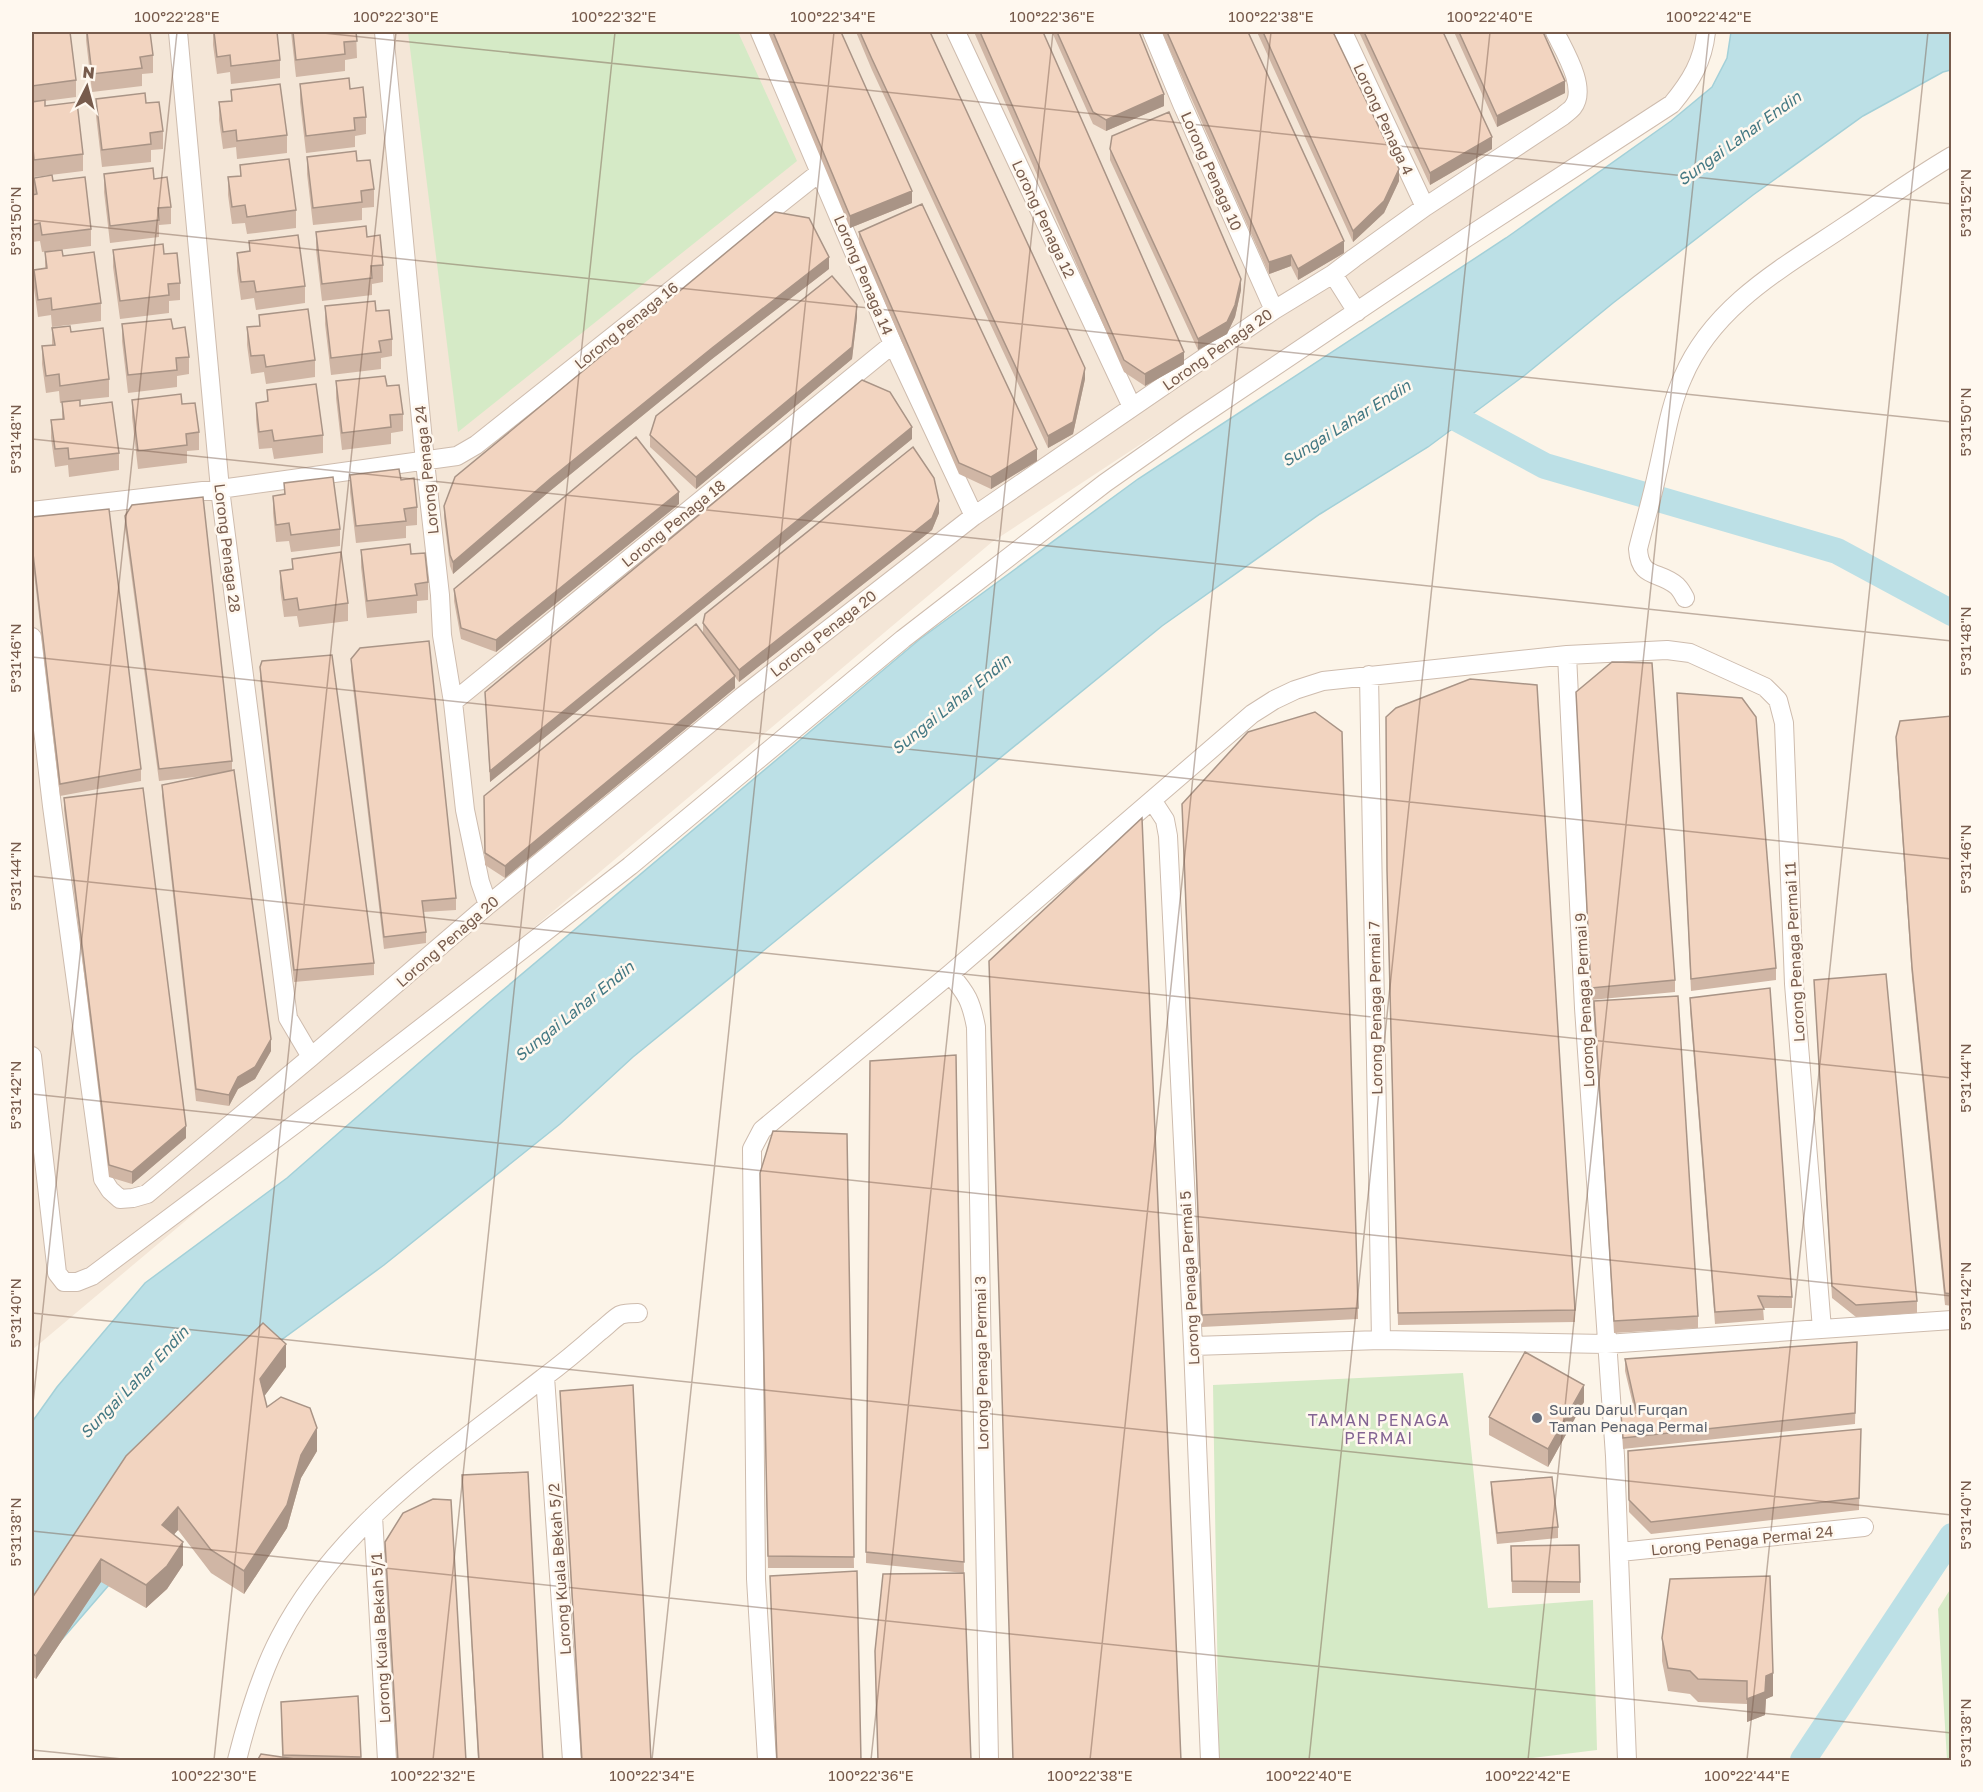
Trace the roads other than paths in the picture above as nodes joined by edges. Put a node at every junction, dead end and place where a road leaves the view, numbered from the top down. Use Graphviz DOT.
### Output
graph roads {
  1 [pos="178,32"];
  2 [pos="384,32"];
  3 [pos="760,32"];
  4 [pos="956,32"];
  5 [pos="1152,32"];
  6 [pos="1342,32"];
  7 [pos="1555,32"];
  8 [pos="1706,32"];
  9 [pos="1952,156"];
  10 [pos="820,172"];
  11 [pos="1425,207"];
  12 [pos="1333,274"];
  13 [pos="1274,310"];
  14 [pos="1357,312"];
  15 [pos="893,344"];
  16 [pos="1132,407"];
  17 [pos="424,462"];
  18 [pos="219,489"];
  19 [pos="32,511"];
  20 [pos="974,516"];
  21 [pos="1685,598"];
  22 [pos="32,637"];
  23 [pos="1567,655"];
  24 [pos="1369,675"];
  25 [pos="453,702"];
  26 [pos="1152,800"];
  27 [pos="488,905"];
  28 [pos="950,974"];
  29 [pos="32,1056"];
  30 [pos="311,1057"];
  31 [pos="638,1313"];
  32 [pos="1952,1320"];
  33 [pos="1821,1329"];
  34 [pos="1381,1340"];
  35 [pos="1606,1344"];
  36 [pos="1193,1346"];
  37 [pos="545,1377"];
  38 [pos="373,1516"];
  39 [pos="1864,1527"];
  40 [pos="1620,1552"];
  41 [pos="237,1761"];
  42 [pos="387,1761"];
  43 [pos="572,1761"];
  44 [pos="767,1761"];
  45 [pos="989,1761"];
  46 [pos="1210,1761"];
  47 [pos="1627,1761"];
  1 -- 18 [label="street, Lorong Penaga 28"];
  2 -- 17 [label="street, Lorong Penaga 24"];
  3 -- 10 [label="street, Lorong Penaga 14"];
  4 -- 16 [label="street, Lorong Penaga 12"];
  5 -- 13 [label="street, Lorong Penaga 10"];
  6 -- 11 [label="street, Lorong Penaga 4"];
  7 -- 11 [label="street, Lorong Penaga 20"];
  8 -- 14 [label="street"];
  9 -- 21 [label="street"];
  10 -- 15 [label="street, Lorong Penaga 14"];
  10 -- 17 [label="street, Lorong Penaga 16"];
  11 -- 12 [label="street, Lorong Penaga 20"];
  12 -- 13 [label="street, Lorong Penaga 20"];
  12 -- 14 [label="street"];
  13 -- 16 [label="street, Lorong Penaga 20"];
  14 -- 29 [label="street"];
  15 -- 20 [label="street, Lorong Penaga 14"];
  15 -- 25 [label="street, Lorong Penaga 18"];
  16 -- 20 [label="street, Lorong Penaga 20"];
  17 -- 18 [label="street, Lorong Penaga 16"];
  17 -- 25 [label="street, Lorong Penaga 24"];
  18 -- 19 [label="street, Lorong Penaga 16"];
  18 -- 30 [label="street, Lorong Penaga 28"];
  20 -- 27 [label="street, Lorong Penaga 20"];
  22 -- 30 [label="street, Lorong Penaga 20"];
  23 -- 24 [label="street, Lorong Penaga Permai 11"];
  23 -- 33 [label="street, Lorong Penaga Permai 11"];
  23 -- 35 [label="street, Lorong Penaga Permai 9"];
  24 -- 26 [label="street, Lorong Penaga Permai 11"];
  24 -- 34 [label="street, Lorong Penaga Permai 7"];
  25 -- 27 [label="street, Lorong Penaga 24"];
  26 -- 28 [label="street, Lorong Penaga Permai 11"];
  26 -- 36 [label="street, Lorong Penaga Permai 5"];
  27 -- 30 [label="street, Lorong Penaga 20"];
  28 -- 44 [label="street, Lorong Penaga Permai 11"];
  28 -- 45 [label="street, Lorong Penaga Permai 3"];
  31 -- 37 [label="street"];
  32 -- 33 [label="street"];
  33 -- 35 [label="street"];
  34 -- 35 [label="street"];
  34 -- 36 [label="street"];
  35 -- 40 [label="street, Lorong Penaga Permai 9"];
  36 -- 46 [label="street, Lorong Penaga Permai 5"];
  37 -- 38 [label="street"];
  37 -- 43 [label="street, Lorong Kuala Bekah 5/2"];
  38 -- 41 [label="street"];
  38 -- 42 [label="street, Lorong Kuala Bekah 5/1"];
  39 -- 40 [label="street, Lorong Penaga Permai 24"];
  40 -- 47 [label="street, Lorong Penaga Permai 9"];
}
